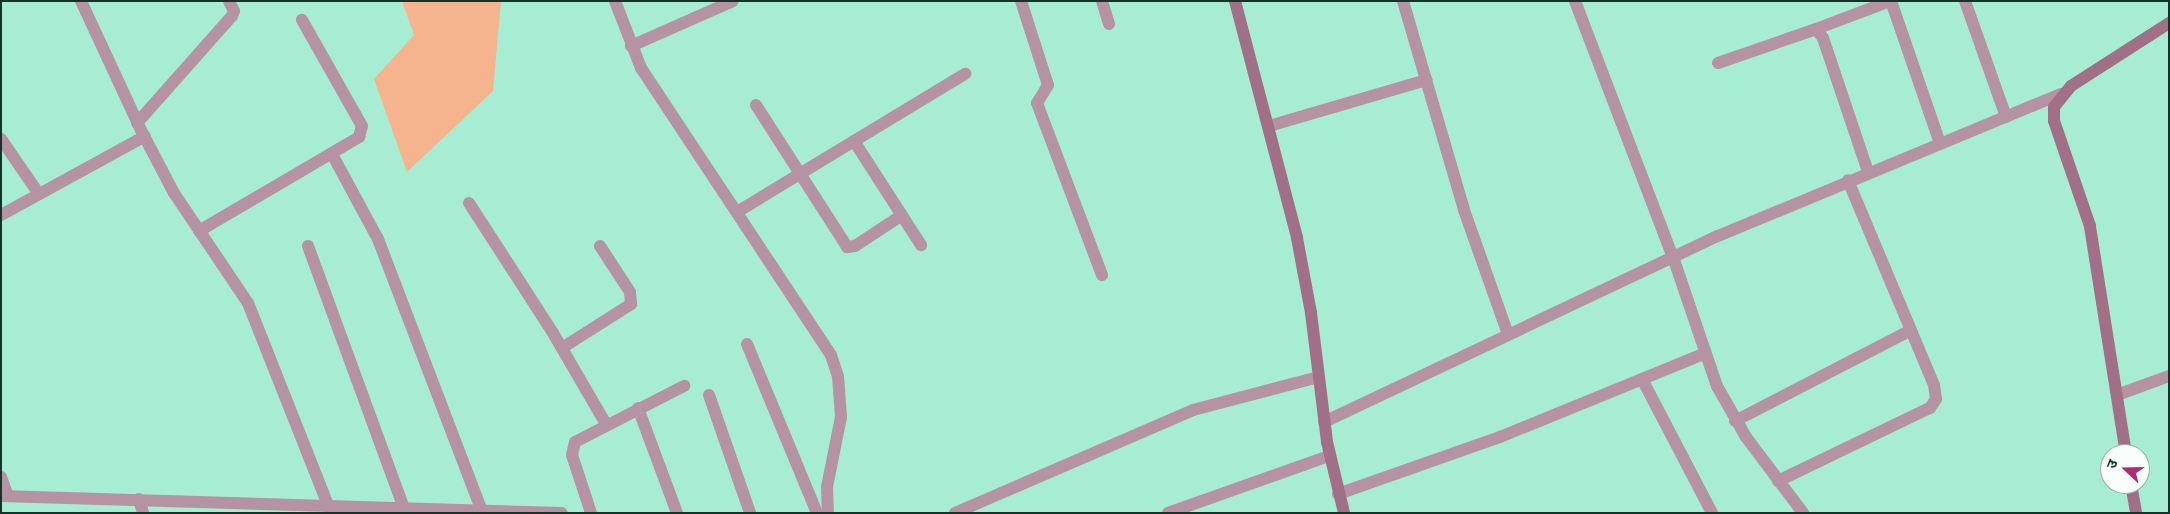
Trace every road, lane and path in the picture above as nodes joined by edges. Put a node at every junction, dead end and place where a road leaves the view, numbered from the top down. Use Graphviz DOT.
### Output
graph roads {
  1 [pos="81,1"];
  2 [pos="229,1"];
  3 [pos="615,1"];
  4 [pos="733,1"];
  5 [pos="1021,1"];
  6 [pos="1102,1"];
  7 [pos="1235,1"];
  8 [pos="1403,1"];
  9 [pos="1575,1"];
  10 [pos="1890,1"];
  11 [pos="1965,1"];
  12 [pos="302,20"];
  13 [pos="2169,23"];
  14 [pos="1108,24"];
  15 [pos="1816,29"];
  16 [pos="631,46"];
  17 [pos="1718,63"];
  18 [pos="965,74"];
  19 [pos="1426,80"];
  20 [pos="2062,94"];
  21 [pos="756,105"];
  22 [pos="2006,117"];
  23 [pos="137,122"];
  24 [pos="1269,126"];
  25 [pos="145,136"];
  26 [pos="1,140"];
  27 [pos="854,141"];
  28 [pos="1940,143"];
  29 [pos="332,154"];
  30 [pos="1868,172"];
  31 [pos="800,174"];
  32 [pos="1848,180"];
  33 [pos="39,194"];
  34 [pos="469,203"];
  35 [pos="737,212"];
  36 [pos="1,215"];
  37 [pos="902,215"];
  38 [pos="199,231"];
  39 [pos="921,245"];
  40 [pos="308,246"];
  41 [pos="600,246"];
  42 [pos="1673,257"];
  43 [pos="1102,275"];
  44 [pos="1911,330"];
  45 [pos="1508,334"];
  46 [pos="747,344"];
  47 [pos="562,348"];
  48 [pos="1706,353"];
  49 [pos="2169,376"];
  50 [pos="1318,377"];
  51 [pos="1642,379"];
  52 [pos="684,386"];
  53 [pos="2117,394"];
  54 [pos="709,396"];
  55 [pos="638,408"];
  56 [pos="1735,421"];
  57 [pos="1324,422"];
  58 [pos="606,424"];
  59 [pos="2124,444"];
  60 [pos="1329,456"];
  61 [pos="1,477"];
  62 [pos="1778,481"];
  63 [pos="1338,494"];
  64 [pos="2133,494"];
  65 [pos="5,496"];
  66 [pos="139,499"];
  67 [pos="403,506"];
  68 [pos="254,507"];
  69 [pos="329,508"];
  70 [pos="481,509"];
  71 [pos="546,512"];
  72 [pos="143,513"];
  73 [pos="562,513"];
  74 [pos="591,513"];
  75 [pos="678,513"];
  76 [pos="750,513"];
  77 [pos="817,513"];
  78 [pos="828,513"];
  79 [pos="955,513"];
  80 [pos="1168,513"];
  81 [pos="1344,513"];
  82 [pos="1712,513"];
  83 [pos="1803,513"];
  84 [pos="2136,513"];
  1 -- 23 [label="street"];
  2 -- 23 [label="street"];
  3 -- 16 [label="street"];
  4 -- 16 [label="street"];
  5 -- 43 [label="street"];
  6 -- 14 [label="street"];
  7 -- 24 [label="street"];
  8 -- 19 [label="street"];
  9 -- 42 [label="street"];
  10 -- 15 [label="street"];
  10 -- 28 [label="street"];
  11 -- 22 [label="street"];
  12 -- 29 [label="street"];
  13 -- 20 [label="street"];
  15 -- 17 [label="street"];
  15 -- 30 [label="street"];
  16 -- 35 [label="street"];
  18 -- 27 [label="street"];
  19 -- 24 [label="street"];
  19 -- 45 [label="street"];
  20 -- 22 [label="street"];
  20 -- 53 [label="street"];
  21 -- 31 [label="street"];
  22 -- 28 [label="street"];
  23 -- 25 [label="street"];
  24 -- 50 [label="street"];
  25 -- 33 [label="street"];
  25 -- 38 [label="street"];
  26 -- 33 [label="street"];
  27 -- 31 [label="street"];
  27 -- 37 [label="street"];
  28 -- 30 [label="street"];
  29 -- 38 [label="street"];
  29 -- 70 [label="street"];
  30 -- 32 [label="street"];
  31 -- 35 [label="street"];
  31 -- 37 [label="street"];
  32 -- 42 [label="street"];
  32 -- 44 [label="street"];
  33 -- 36 [label="street"];
  34 -- 47 [label="street"];
  35 -- 78 [label="street"];
  37 -- 39 [label="street"];
  38 -- 69 [label="street"];
  40 -- 67 [label="street"];
  41 -- 47 [label="street"];
  42 -- 45 [label="street"];
  42 -- 48 [label="street"];
  44 -- 56 [label="street"];
  44 -- 62 [label="street"];
  45 -- 57 [label="street"];
  46 -- 77 [label="street"];
  47 -- 58 [label="street"];
  48 -- 51 [label="street"];
  48 -- 56 [label="street"];
  49 -- 53 [label="street"];
  50 -- 57 [label="street"];
  50 -- 79 [label="street"];
  51 -- 63 [label="street"];
  51 -- 82 [label="street"];
  52 -- 55 [label="street"];
  53 -- 59 [label="street"];
  54 -- 76 [label="street"];
  55 -- 58 [label="street"];
  55 -- 75 [label="street"];
  56 -- 62 [label="street"];
  57 -- 60 [label="street"];
  58 -- 74 [label="street"];
  60 -- 63 [label="street"];
  60 -- 80 [label="street"];
  61 -- 65 [label="street"];
  62 -- 83 [label="street"];
  63 -- 81 [label="street"];
  64 -- 84 [label="street"];
  65 -- 66 [label="street"];
  66 -- 68 [label="street"];
  66 -- 72 [label="street"];
  67 -- 69 [label="street"];
  67 -- 70 [label="street"];
  68 -- 69 [label="street"];
  70 -- 71 [label="street"];
  71 -- 73 [label="street"];
}
